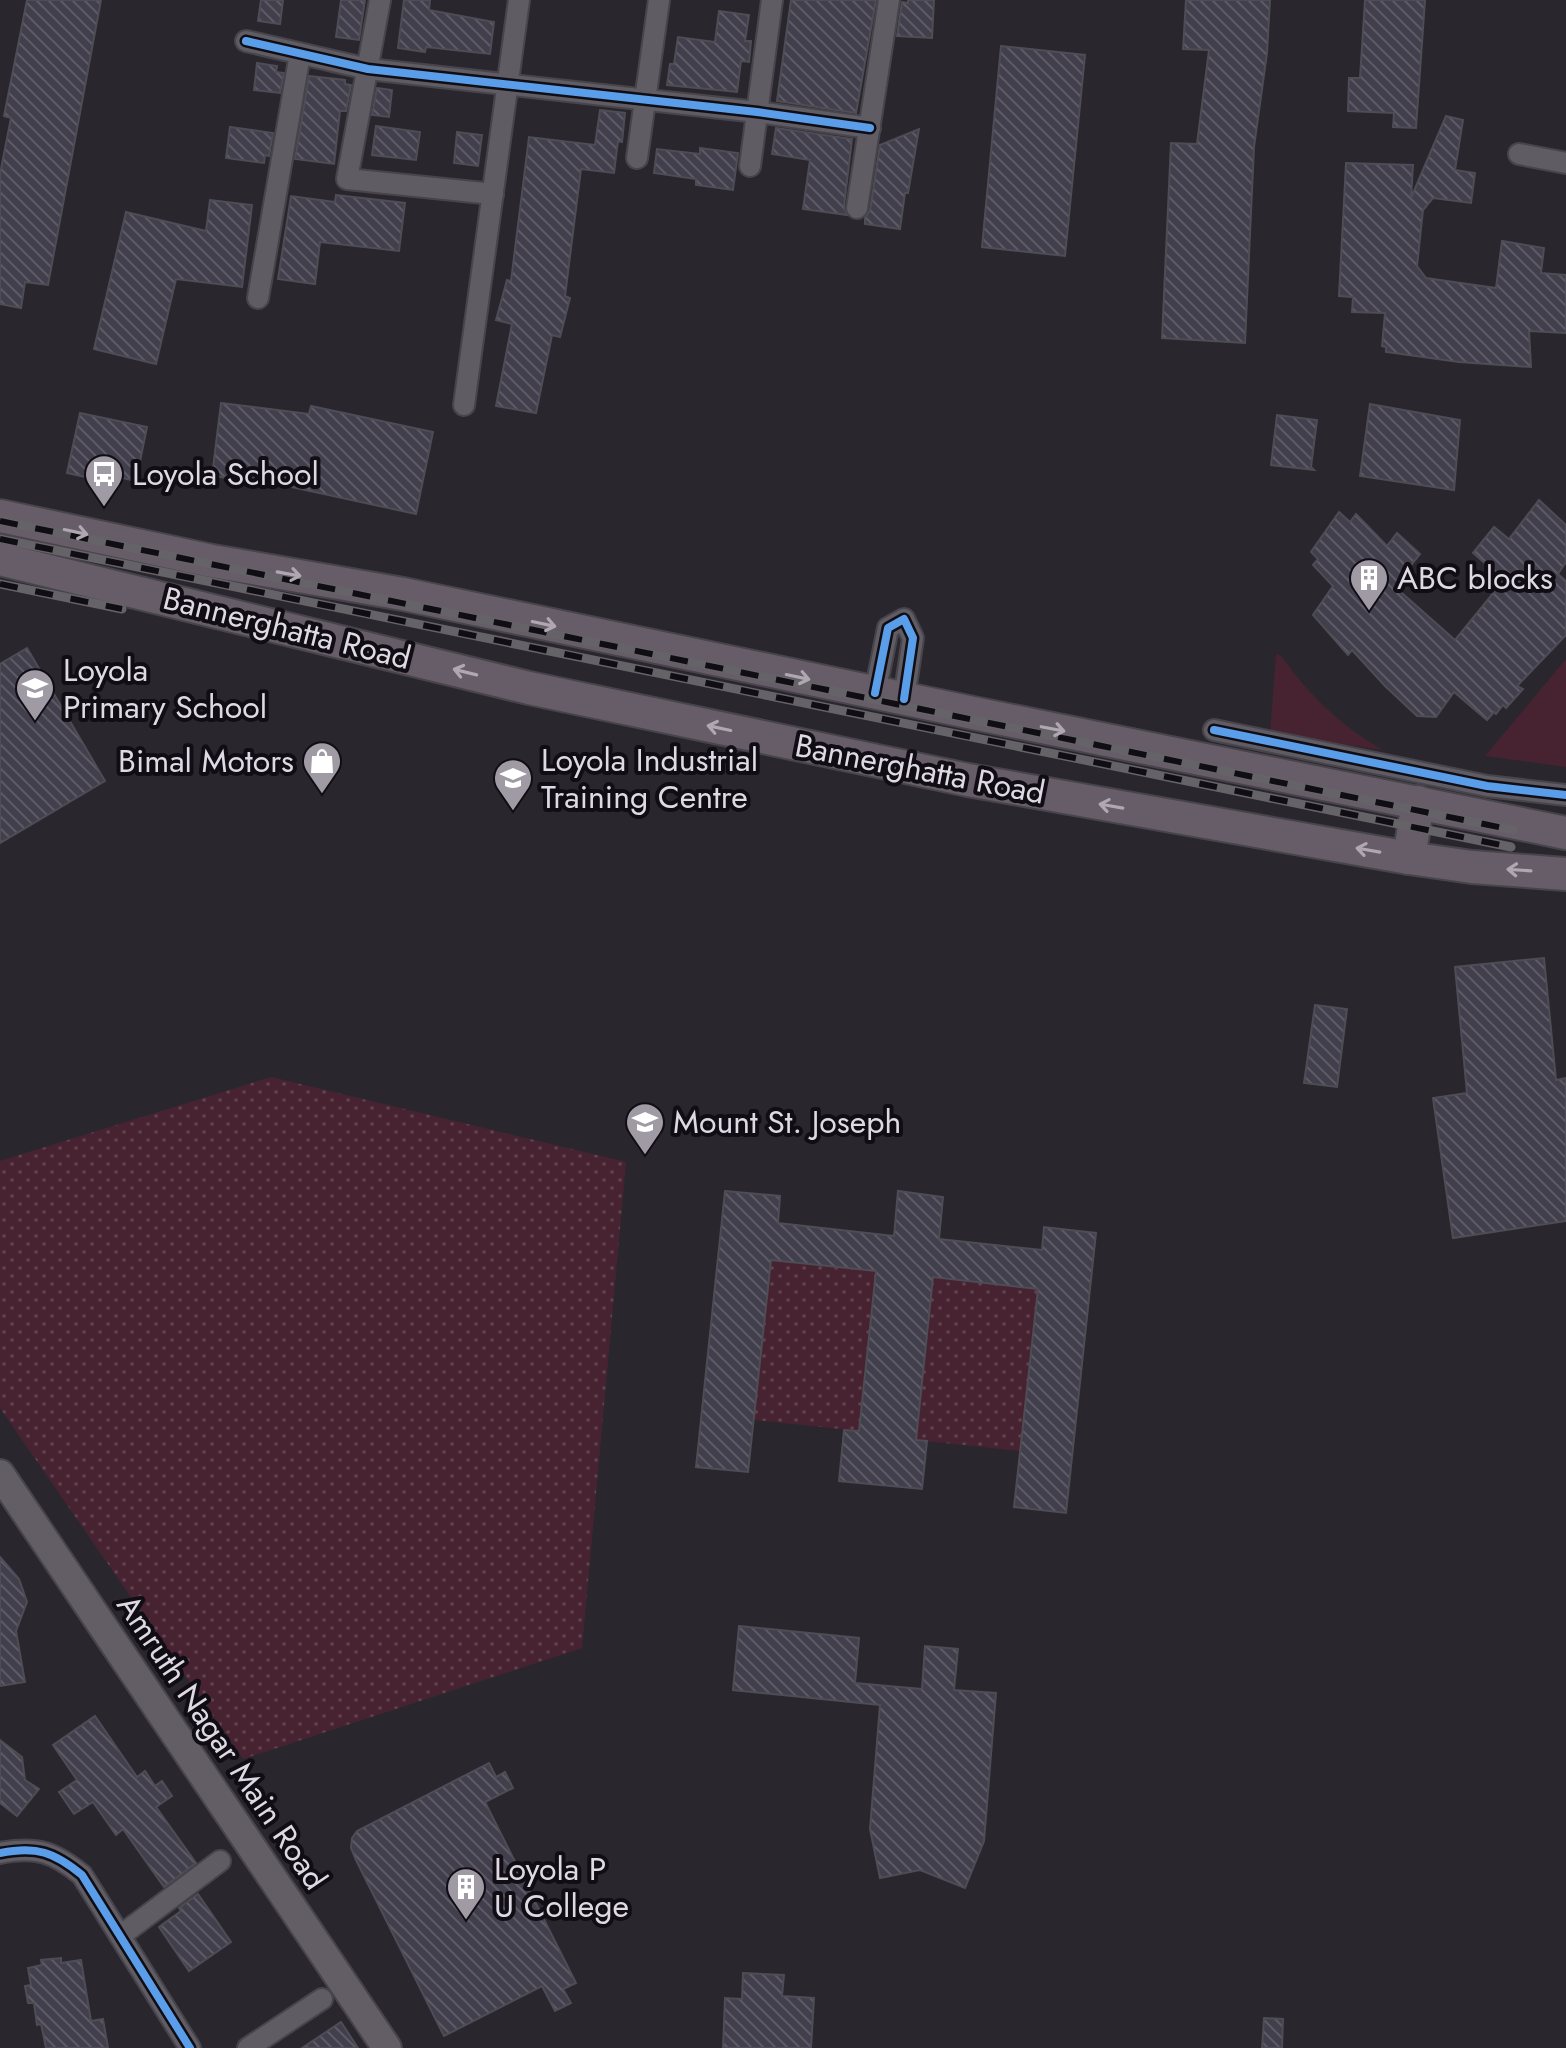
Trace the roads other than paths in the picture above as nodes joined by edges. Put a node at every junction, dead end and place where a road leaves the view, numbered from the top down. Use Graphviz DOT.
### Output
graph roads {
  1 [pos="380,0"];
  2 [pos="519,0"];
  3 [pos="659,0"];
  4 [pos="772,0"];
  5 [pos="889,0"];
  6 [pos="246,41"];
  7 [pos="300,54"];
  8 [pos="368,69"];
  9 [pos="508,85"];
  10 [pos="646,99"];
  11 [pos="757,112"];
  12 [pos="870,128"];
  13 [pos="1519,154"];
  14 [pos="637,158"];
  15 [pos="1566,163"];
  16 [pos="750,166"];
  17 [pos="493,194"];
  18 [pos="857,208"];
  19 [pos="258,298"];
  20 [pos="464,405"];
  21 [pos="0,516"];
  22 [pos="0,559"];
  23 [pos="212,561"];
  24 [pos="202,607"];
  25 [pos="1214,730"];
  26 [pos="1566,795"];
  27 [pos="1418,802"];
  28 [pos="1566,833"];
  29 [pos="1409,858"];
  30 [pos="1566,874"];
  31 [pos="0,1474"];
  32 [pos="0,1853"];
  33 [pos="220,1861"];
  34 [pos="120,1936"];
  35 [pos="322,1999"];
  36 [pos="190,2048"];
  37 [pos="248,2048"];
  38 [pos="387,2048"];
  1 -- 8 [label="street"];
  2 -- 9 [label="street"];
  3 -- 10 [label="street"];
  4 -- 11 [label="street"];
  5 -- 12 [label="street"];
  6 -- 7 [label="street"];
  7 -- 8 [label="street"];
  7 -- 19 [label="street"];
  8 -- 9 [label="street"];
  8 -- 17 [label="street"];
  9 -- 10 [label="street"];
  9 -- 17 [label="street"];
  10 -- 11 [label="street"];
  10 -- 14 [label="street"];
  11 -- 12 [label="street"];
  11 -- 16 [label="street"];
  12 -- 18 [label="street"];
  13 -- 15 [label="street"];
  17 -- 20 [label="street"];
  21 -- 23 [label="main road, Bannerghatta Road, one-way"];
  22 -- 24 [label="main road, Bannerghatta Road"];
  23 -- 24 [label="main road"];
  23 -- 27 [label="main road, Bannerghatta Road, one-way"];
  29 -- 24 [label="main road, Bannerghatta Road, one-way"];
  25 -- 26 [label="street"];
  27 -- 28 [label="main road, Bannerghatta Road"];
  27 -- 29 [label="main road"];
  30 -- 29 [label="main road, Bannerghatta Road, one-way"];
  31 -- 38 [label="main road, Amruth Nagar Main Road"];
  32 -- 34 [label="street"];
  33 -- 34 [label="street"];
  34 -- 36 [label="street"];
  35 -- 37 [label="street"];
}
